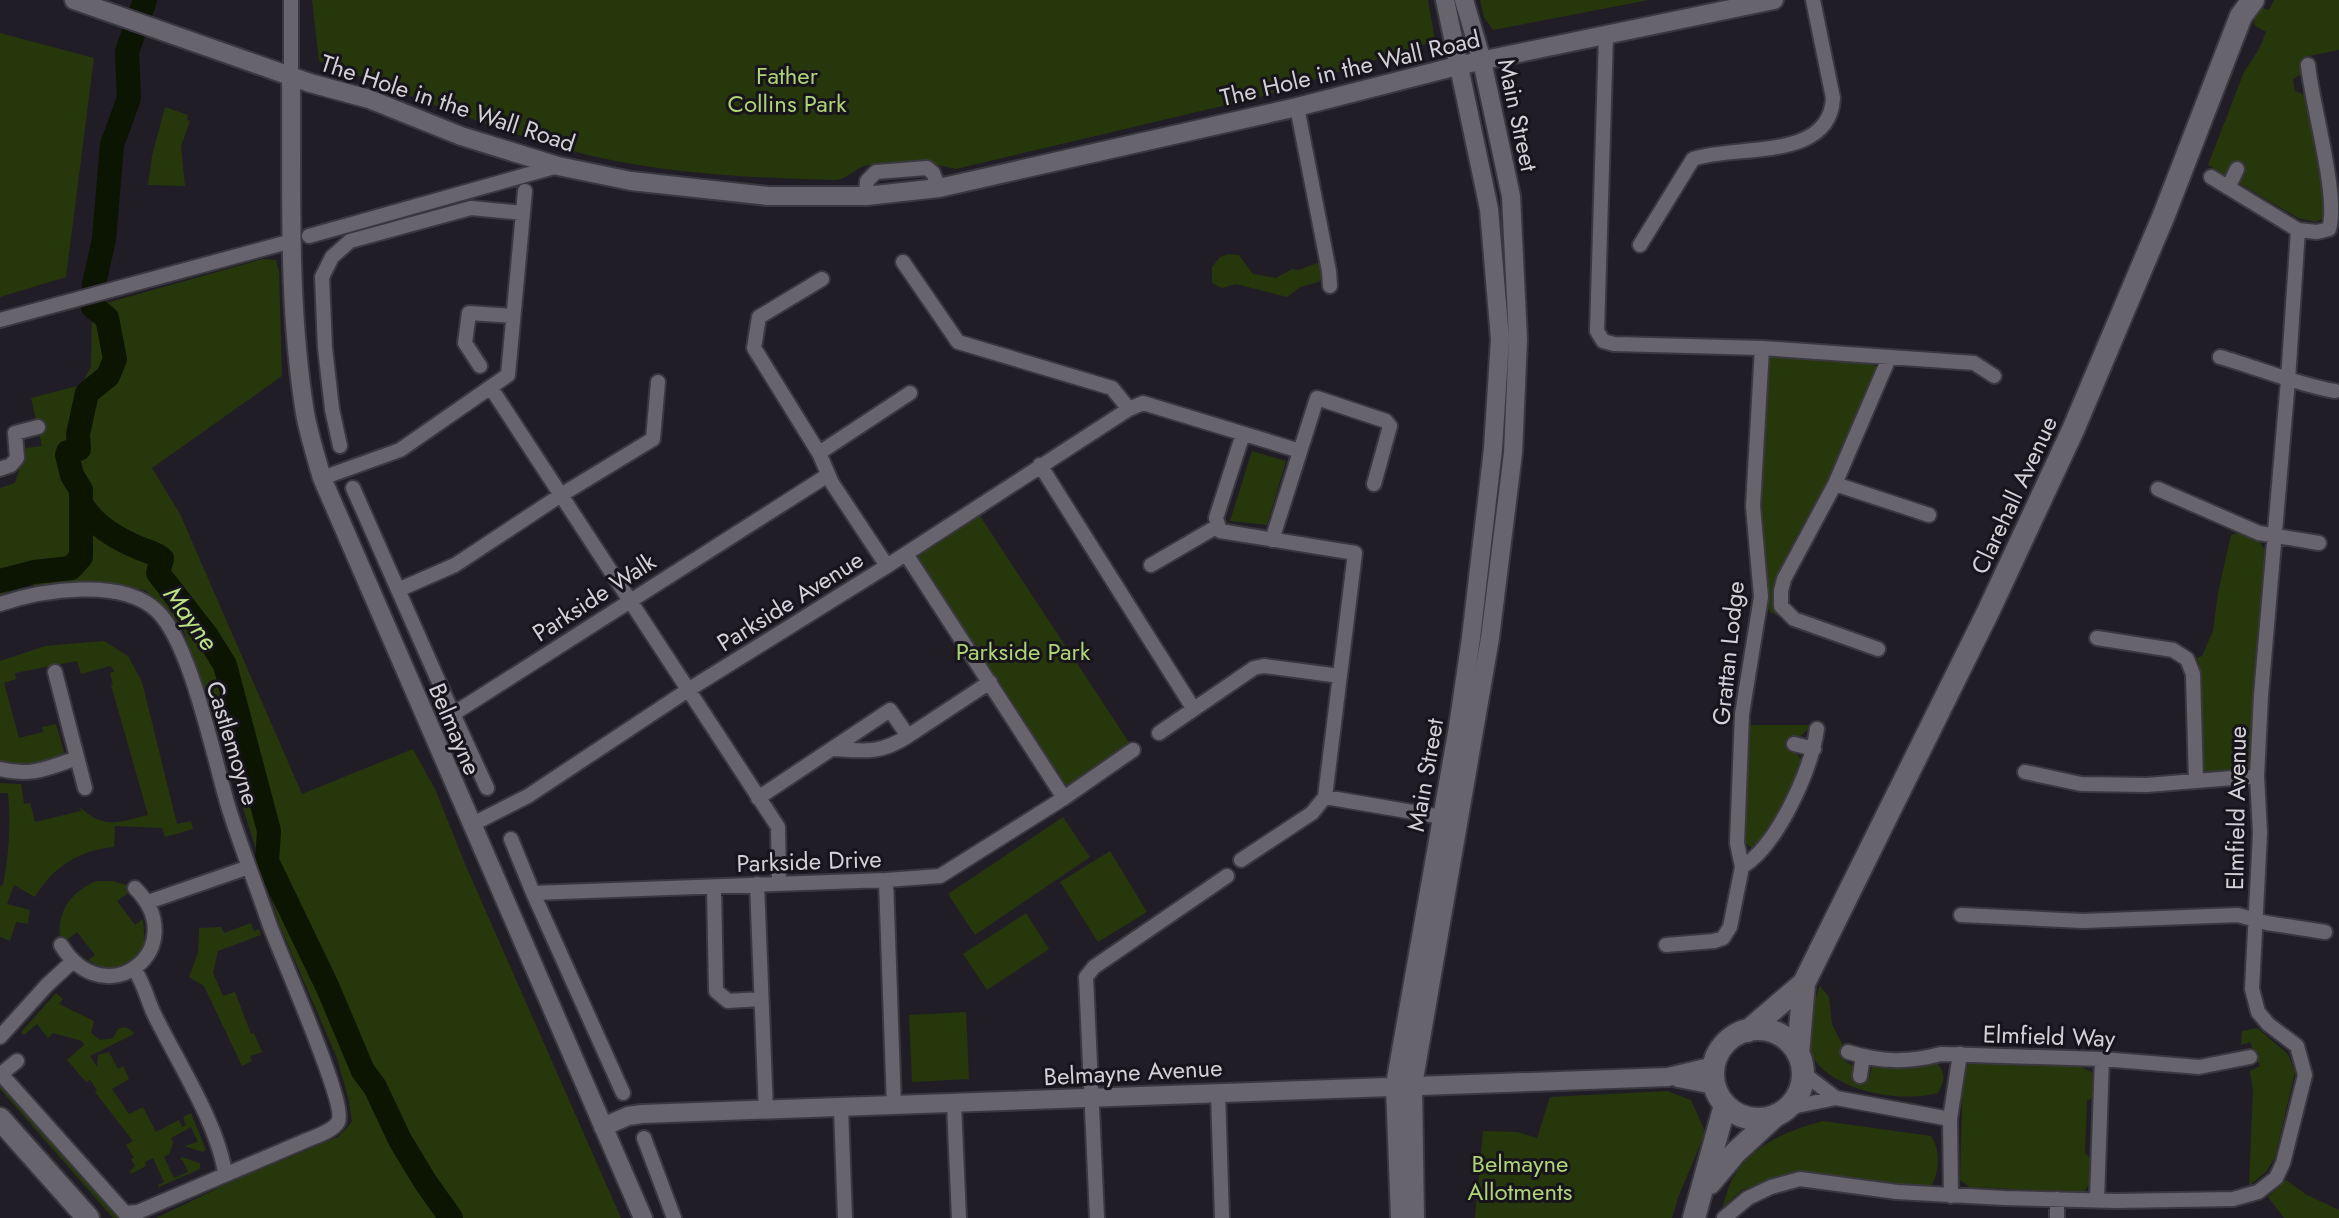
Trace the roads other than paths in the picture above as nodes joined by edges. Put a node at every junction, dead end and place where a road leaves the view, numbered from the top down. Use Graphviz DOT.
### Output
graph roads {
  1 [pos="74,0"];
  2 [pos="291,0"];
  3 [pos="1445,0"];
  4 [pos="1464,0"];
  5 [pos="1774,0"];
  6 [pos="1813,0"];
  7 [pos="2244,5"];
  8 [pos="1606,36"];
  9 [pos="1482,61"];
  10 [pos="1461,65"];
  11 [pos="2308,65"];
  12 [pos="291,75"];
  13 [pos="1297,107"];
  14 [pos="558,166"];
  15 [pos="2237,169"];
  16 [pos="2211,177"];
  17 [pos="2229,186"];
  18 [pos="525,191"];
  19 [pos="523,213"];
  20 [pos="2298,230"];
  21 [pos="300,238"];
  22 [pos="1640,245"];
  23 [pos="903,262"];
  24 [pos="822,279"];
  25 [pos="1330,286"];
  26 [pos="513,316"];
  27 [pos="0,320"];
  28 [pos="1509,339"];
  29 [pos="1762,348"];
  30 [pos="2220,357"];
  31 [pos="1889,358"];
  32 [pos="480,366"];
  33 [pos="1994,376"];
  34 [pos="2288,380"];
  35 [pos="658,382"];
  36 [pos="487,391"];
  37 [pos="2335,391"];
  38 [pos="910,393"];
  39 [pos="1129,409"];
  40 [pos="38,427"];
  41 [pos="1243,434"];
  42 [pos="340,446"];
  43 [pos="1300,451"];
  44 [pos="819,453"];
  45 [pos="1040,465"];
  46 [pos="0,469"];
  47 [pos="828,475"];
  48 [pos="322,478"];
  49 [pos="1374,484"];
  50 [pos="1835,484"];
  51 [pos="353,488"];
  52 [pos="2158,489"];
  53 [pos="561,495"];
  54 [pos="1929,515"];
  55 [pos="1216,527"];
  56 [pos="2274,537"];
  57 [pos="1272,540"];
  58 [pos="2319,543"];
  59 [pos="906,554"];
  60 [pos="1151,565"];
  61 [pos="887,566"];
  62 [pos="398,590"];
  63 [pos="629,600"];
  64 [pos="0,604"];
  65 [pos="2097,638"];
  66 [pos="1878,649"];
  67 [pos="55,672"];
  68 [pos="1340,676"];
  69 [pos="990,682"];
  70 [pos="688,690"];
  71 [pos="1193,708"];
  72 [pos="453,714"];
  73 [pos="1817,729"];
  74 [pos="1159,733"];
  75 [pos="908,736"];
  76 [pos="1794,744"];
  77 [pos="834,749"];
  78 [pos="1814,749"];
  79 [pos="1133,750"];
  80 [pos="77,758"];
  81 [pos="0,769"];
  82 [pos="2025,772"];
  83 [pos="2257,776"];
  84 [pos="2196,781"];
  85 [pos="85,788"];
  86 [pos="487,788"];
  87 [pos="1325,797"];
  88 [pos="758,798"];
  89 [pos="1064,798"];
  90 [pos="1442,817"];
  91 [pos="471,825"];
  92 [pos="511,839"];
  93 [pos="1241,860"];
  94 [pos="249,867"];
  95 [pos="1742,867"];
  96 [pos="1227,876"];
  97 [pos="886,880"];
  98 [pos="779,883"];
  99 [pos="757,884"];
  100 [pos="714,887"];
  101 [pos="135,888"];
  102 [pos="533,893"];
  103 [pos="148,902"];
  104 [pos="1961,915"];
  105 [pos="2256,920"];
  106 [pos="2325,932"];
  107 [pos="61,945"];
  108 [pos="1666,945"];
  109 [pos="72,962"];
  110 [pos="134,969"];
  111 [pos="1804,983"];
  112 [pos="761,999"];
  113 [pos="1748,1031"];
  114 [pos="0,1037"];
  115 [pos="1848,1052"];
  116 [pos="1960,1054"];
  117 [pos="1863,1056"];
  118 [pos="2250,1057"];
  119 [pos="2102,1059"];
  120 [pos="17,1061"];
  121 [pos="1800,1064"];
  122 [pos="1714,1076"];
  123 [pos="1860,1076"];
  124 [pos="1404,1085"];
  125 [pos="1218,1092"];
  126 [pos="623,1093"];
  127 [pos="1093,1097"];
  128 [pos="1836,1098"];
  129 [pos="954,1104"];
  130 [pos="1725,1105"];
  131 [pos="894,1106"];
  132 [pos="841,1108"];
  133 [pos="766,1111"];
  134 [pos="1782,1112"];
  135 [pos="0,1119"];
  136 [pos="1950,1119"];
  137 [pos="603,1127"];
  138 [pos="644,1138"];
  139 [pos="225,1173"];
  140 [pos="1704,1190"];
  141 [pos="1951,1196"];
  142 [pos="2057,1199"];
  143 [pos="2097,1199"];
  144 [pos="88,1218"];
  145 [pos="643,1218"];
  146 [pos="674,1218"];
  147 [pos="845,1218"];
  148 [pos="959,1218"];
  149 [pos="1097,1218"];
  150 [pos="1222,1218"];
  151 [pos="1400,1218"];
  152 [pos="1415,1218"];
  153 [pos="1694,1218"];
  154 [pos="1724,1218"];
  155 [pos="2057,1218"];
  1 -- 12 [label="street, The Hole in the Wall Road"];
  2 -- 12 [label="street"];
  3 -- 10 [label="street, Main Street"];
  4 -- 9 [label="street, Main Street"];
  5 -- 8 [label="street, The Hole in the Wall Road"];
  6 -- 22 [label="street"];
  7 -- 111 [label="main road, Clarehall Avenue"];
  8 -- 9 [label="street, The Hole in the Wall Road"];
  8 -- 29 [label="street"];
  9 -- 10 [label="street, The Hole in the Wall Road"];
  9 -- 28 [label="street, Main Street"];
  10 -- 13 [label="street, The Hole in the Wall Road"];
  10 -- 28 [label="street, Main Street"];
  11 -- 20 [label="street"];
  12 -- 14 [label="street, The Hole in the Wall Road"];
  12 -- 21 [label="street, Belmayne"];
  13 -- 14 [label="street, The Hole in the Wall Road"];
  13 -- 25 [label="street"];
  14 -- 21 [label="street"];
  15 -- 17 [label="street"];
  16 -- 17 [label="street"];
  17 -- 20 [label="street"];
  18 -- 19 [label="street"];
  19 -- 26 [label="street"];
  19 -- 42 [label="street"];
  20 -- 34 [label="street, Elmfield Avenue"];
  21 -- 27 [label="street"];
  21 -- 48 [label="street, Belmayne"];
  23 -- 39 [label="street"];
  24 -- 44 [label="street"];
  26 -- 32 [label="street"];
  26 -- 36 [label="street"];
  28 -- 90 [label="street, Main Street"];
  28 -- 124 [label="street, Main Street"];
  29 -- 31 [label="street"];
  29 -- 95 [label="street, Grattan Lodge"];
  30 -- 34 [label="street"];
  31 -- 33 [label="street"];
  31 -- 50 [label="street, Grattan Lodge"];
  34 -- 37 [label="street"];
  34 -- 56 [label="street, Elmfield Avenue"];
  35 -- 53 [label="street"];
  36 -- 48 [label="street"];
  36 -- 53 [label="street"];
  38 -- 44 [label="street"];
  39 -- 41 [label="street"];
  39 -- 45 [label="street, Parkside Avenue"];
  40 -- 46 [label="street"];
  41 -- 43 [label="street"];
  41 -- 55 [label="street"];
  43 -- 49 [label="street"];
  43 -- 57 [label="street"];
  44 -- 47 [label="street"];
  45 -- 59 [label="street, Parkside Avenue"];
  45 -- 71 [label="street"];
  47 -- 61 [label="street"];
  47 -- 63 [label="street, Parkside Walk"];
  48 -- 91 [label="street, Belmayne"];
  50 -- 54 [label="street"];
  50 -- 66 [label="street, Grattan Lodge"];
  51 -- 62 [label="street"];
  52 -- 56 [label="street"];
  53 -- 62 [label="street"];
  53 -- 63 [label="street"];
  55 -- 57 [label="street"];
  55 -- 60 [label="street"];
  56 -- 58 [label="street"];
  56 -- 83 [label="street, Elmfield Avenue"];
  57 -- 68 [label="street"];
  59 -- 61 [label="street, Parkside Avenue"];
  59 -- 69 [label="street"];
  61 -- 70 [label="street, Parkside Avenue"];
  62 -- 72 [label="street"];
  63 -- 70 [label="street"];
  63 -- 72 [label="street, Parkside Walk"];
  64 -- 94 [label="street, Castlemoyne"];
  65 -- 84 [label="street"];
  67 -- 80 [label="street"];
  68 -- 71 [label="street"];
  68 -- 87 [label="street"];
  69 -- 75 [label="street"];
  69 -- 89 [label="street"];
  70 -- 88 [label="street"];
  70 -- 91 [label="street, Parkside Avenue"];
  71 -- 74 [label="street"];
  72 -- 86 [label="street"];
  73 -- 78 [label="street"];
  75 -- 77 [label="street"];
  75 -- 77 [label="street"];
  76 -- 78 [label="street"];
  77 -- 88 [label="street"];
  78 -- 95 [label="street"];
  79 -- 89 [label="street, Parkside Drive"];
  80 -- 81 [label="street"];
  80 -- 85 [label="street"];
  82 -- 84 [label="street"];
  83 -- 84 [label="street"];
  83 -- 105 [label="street, Elmfield Avenue"];
  87 -- 90 [label="street"];
  87 -- 93 [label="street"];
  88 -- 98 [label="street"];
  89 -- 97 [label="street, Parkside Drive"];
  90 -- 124 [label="street, Main Street"];
  91 -- 137 [label="street, Belmayne"];
  92 -- 102 [label="street"];
  94 -- 103 [label="street"];
  94 -- 139 [label="street, Castlemoyne"];
  95 -- 108 [label="street, Grattan Lodge"];
  96 -- 127 [label="street"];
  97 -- 98 [label="street, Parkside Drive"];
  97 -- 131 [label="street"];
  98 -- 99 [label="street, Parkside Drive"];
  99 -- 100 [label="street, Parkside Drive"];
  99 -- 112 [label="street"];
  100 -- 102 [label="street, Parkside Drive"];
  100 -- 112 [label="street"];
  101 -- 103 [label="street"];
  102 -- 126 [label="street"];
  103 -- 110 [label="street"];
  104 -- 105 [label="street"];
  105 -- 106 [label="street"];
  105 -- 143 [label="street, Elmfield Avenue"];
  107 -- 109 [label="street"];
  109 -- 110 [label="street"];
  109 -- 114 [label="street"];
  110 -- 139 [label="street"];
  111 -- 113 [label="main road, Clarehall Avenue"];
  111 -- 121 [label="main road, Clarehall Avenue"];
  112 -- 133 [label="street"];
  113 -- 121 [label="main road"];
  113 -- 122 [label="main road"];
  115 -- 117 [label="street, Elmfield Way"];
  116 -- 117 [label="street, Elmfield Way"];
  116 -- 119 [label="street, Elmfield Way"];
  116 -- 136 [label="street"];
  117 -- 123 [label="street"];
  118 -- 119 [label="street, Elmfield Way"];
  119 -- 143 [label="street"];
  120 -- 139 [label="street, Castlemoyne"];
  121 -- 128 [label="street"];
  121 -- 134 [label="main road"];
  122 -- 124 [label="street, Belmayne Avenue"];
  122 -- 130 [label="main road"];
  124 -- 125 [label="street, Belmayne Avenue"];
  124 -- 151 [label="street, Main Street"];
  124 -- 152 [label="street, Main Street"];
  125 -- 127 [label="street, Belmayne Avenue"];
  125 -- 150 [label="street"];
  127 -- 129 [label="street, Belmayne Avenue"];
  127 -- 149 [label="street"];
  128 -- 134 [label="street"];
  128 -- 136 [label="street"];
  129 -- 131 [label="street, Belmayne Avenue"];
  129 -- 148 [label="street"];
  130 -- 134 [label="main road"];
  130 -- 140 [label="main road"];
  131 -- 132 [label="street, Belmayne Avenue"];
  132 -- 133 [label="street, Belmayne Avenue"];
  132 -- 147 [label="street"];
  133 -- 137 [label="street, Belmayne Avenue"];
  134 -- 140 [label="main road"];
  135 -- 144 [label="main road"];
  136 -- 141 [label="street"];
  137 -- 145 [label="street, Belmayne"];
  138 -- 146 [label="street"];
  140 -- 153 [label="main road"];
  141 -- 142 [label="street, Elmfield Avenue"];
  141 -- 154 [label="street, Elmfield Avenue"];
  142 -- 143 [label="street, Elmfield Avenue"];
  142 -- 155 [label="street"];
}
